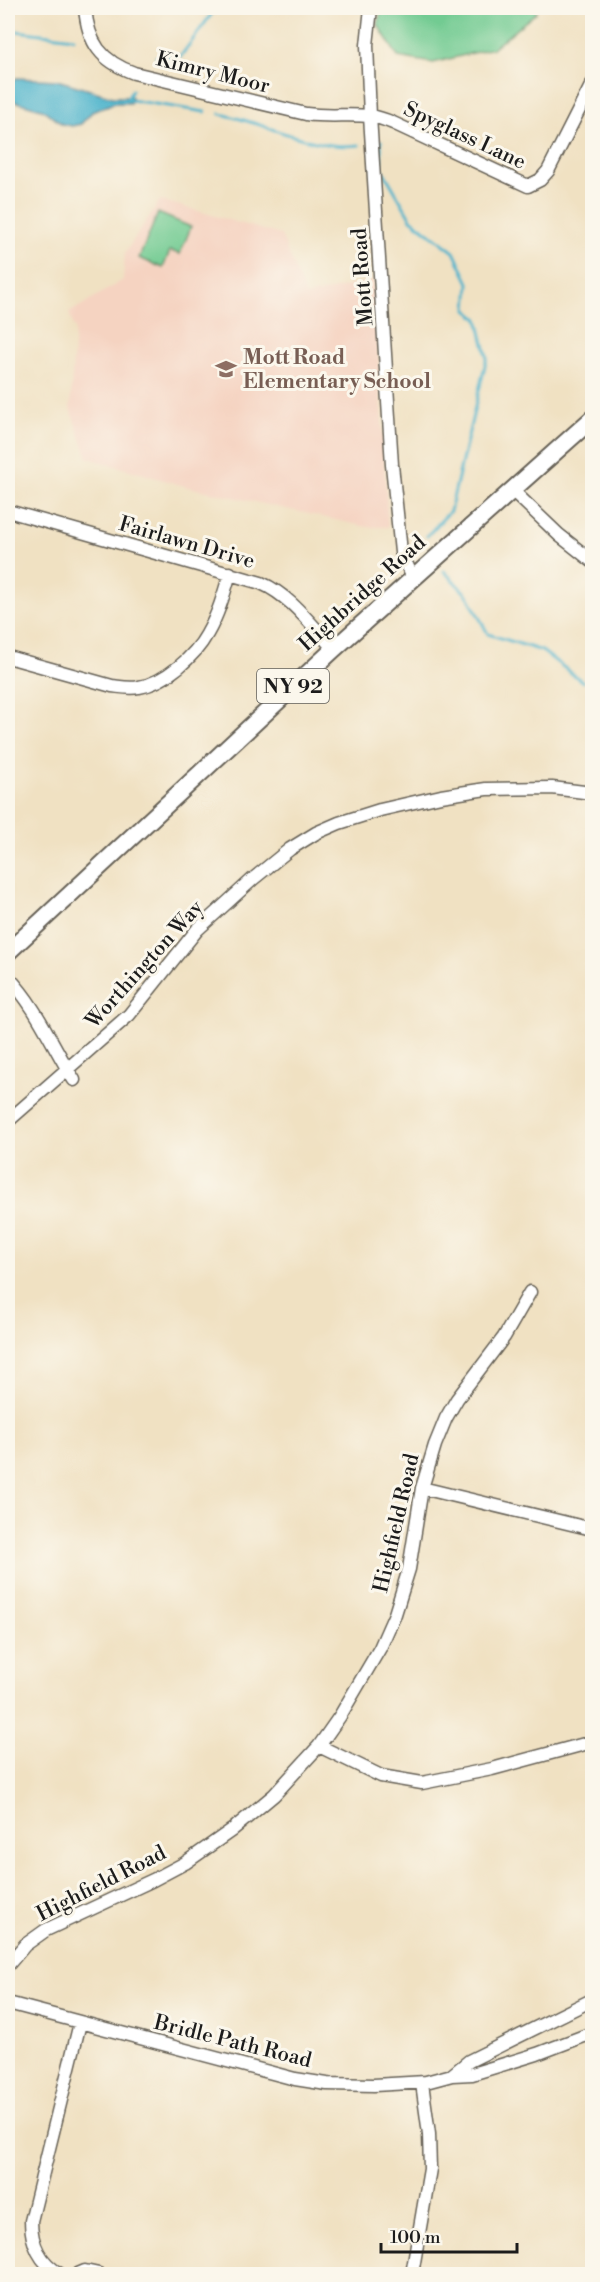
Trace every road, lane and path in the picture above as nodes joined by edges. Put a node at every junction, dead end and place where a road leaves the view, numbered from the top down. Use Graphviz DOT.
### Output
graph roads {
  1 [pos="85,8"];
  2 [pos="371,8"];
  3 [pos="592,84"];
  4 [pos="370,116"];
  5 [pos="592,419"];
  6 [pos="512,490"];
  7 [pos="8,511"];
  8 [pos="592,561"];
  9 [pos="230,573"];
  10 [pos="413,578"];
  11 [pos="334,649"];
  12 [pos="8,657"];
  13 [pos="592,793"];
  14 [pos="8,952"];
  15 [pos="8,977"];
  16 [pos="71,1074"];
  17 [pos="8,1121"];
  18 [pos="531,1292"];
  19 [pos="422,1488"];
  20 [pos="592,1529"];
  21 [pos="592,1742"];
  22 [pos="319,1746"];
  23 [pos="8,1965"];
  24 [pos="592,2000"];
  25 [pos="8,2003"];
  26 [pos="80,2023"];
  27 [pos="592,2033"];
  28 [pos="452,2075"];
  29 [pos="422,2083"];
  30 [pos="60,2274"];
  31 [pos="78,2274"];
  32 [pos="99,2274"];
  33 [pos="412,2274"];
  1 -- 4 [label="street, Kimry Moor"];
  2 -- 4 [label="street, Mott Road"];
  3 -- 4 [label="street, Spyglass Lane"];
  4 -- 10 [label="street, Mott Road"];
  5 -- 6 [label="highway, Highbridge Road / NY 92"];
  6 -- 8 [label="street"];
  6 -- 10 [label="highway, Highbridge Road / NY 92"];
  7 -- 9 [label="street, Fairlawn Drive"];
  9 -- 11 [label="street, Fairlawn Drive"];
  9 -- 12 [label="street"];
  10 -- 11 [label="highway, Highbridge Road / NY 92"];
  11 -- 14 [label="highway, Highbridge Road / NY 92"];
  13 -- 16 [label="street, Worthington Way"];
  15 -- 16 [label="street"];
  16 -- 17 [label="street, Worthington Way"];
  18 -- 19 [label="street, Highfield Road"];
  19 -- 20 [label="street"];
  19 -- 22 [label="street, Highfield Road"];
  21 -- 22 [label="street"];
  22 -- 23 [label="street, Highfield Road"];
  24 -- 28 [label="street, Bridle Path Road"];
  25 -- 26 [label="street, Bridle Path Road"];
  26 -- 29 [label="street, Bridle Path Road"];
  26 -- 30 [label="street"];
  27 -- 28 [label="street, Bridle Path Road"];
  28 -- 29 [label="street, Bridle Path Road"];
  29 -- 33 [label="street"];
  31 -- 32 [label="street"];
}
